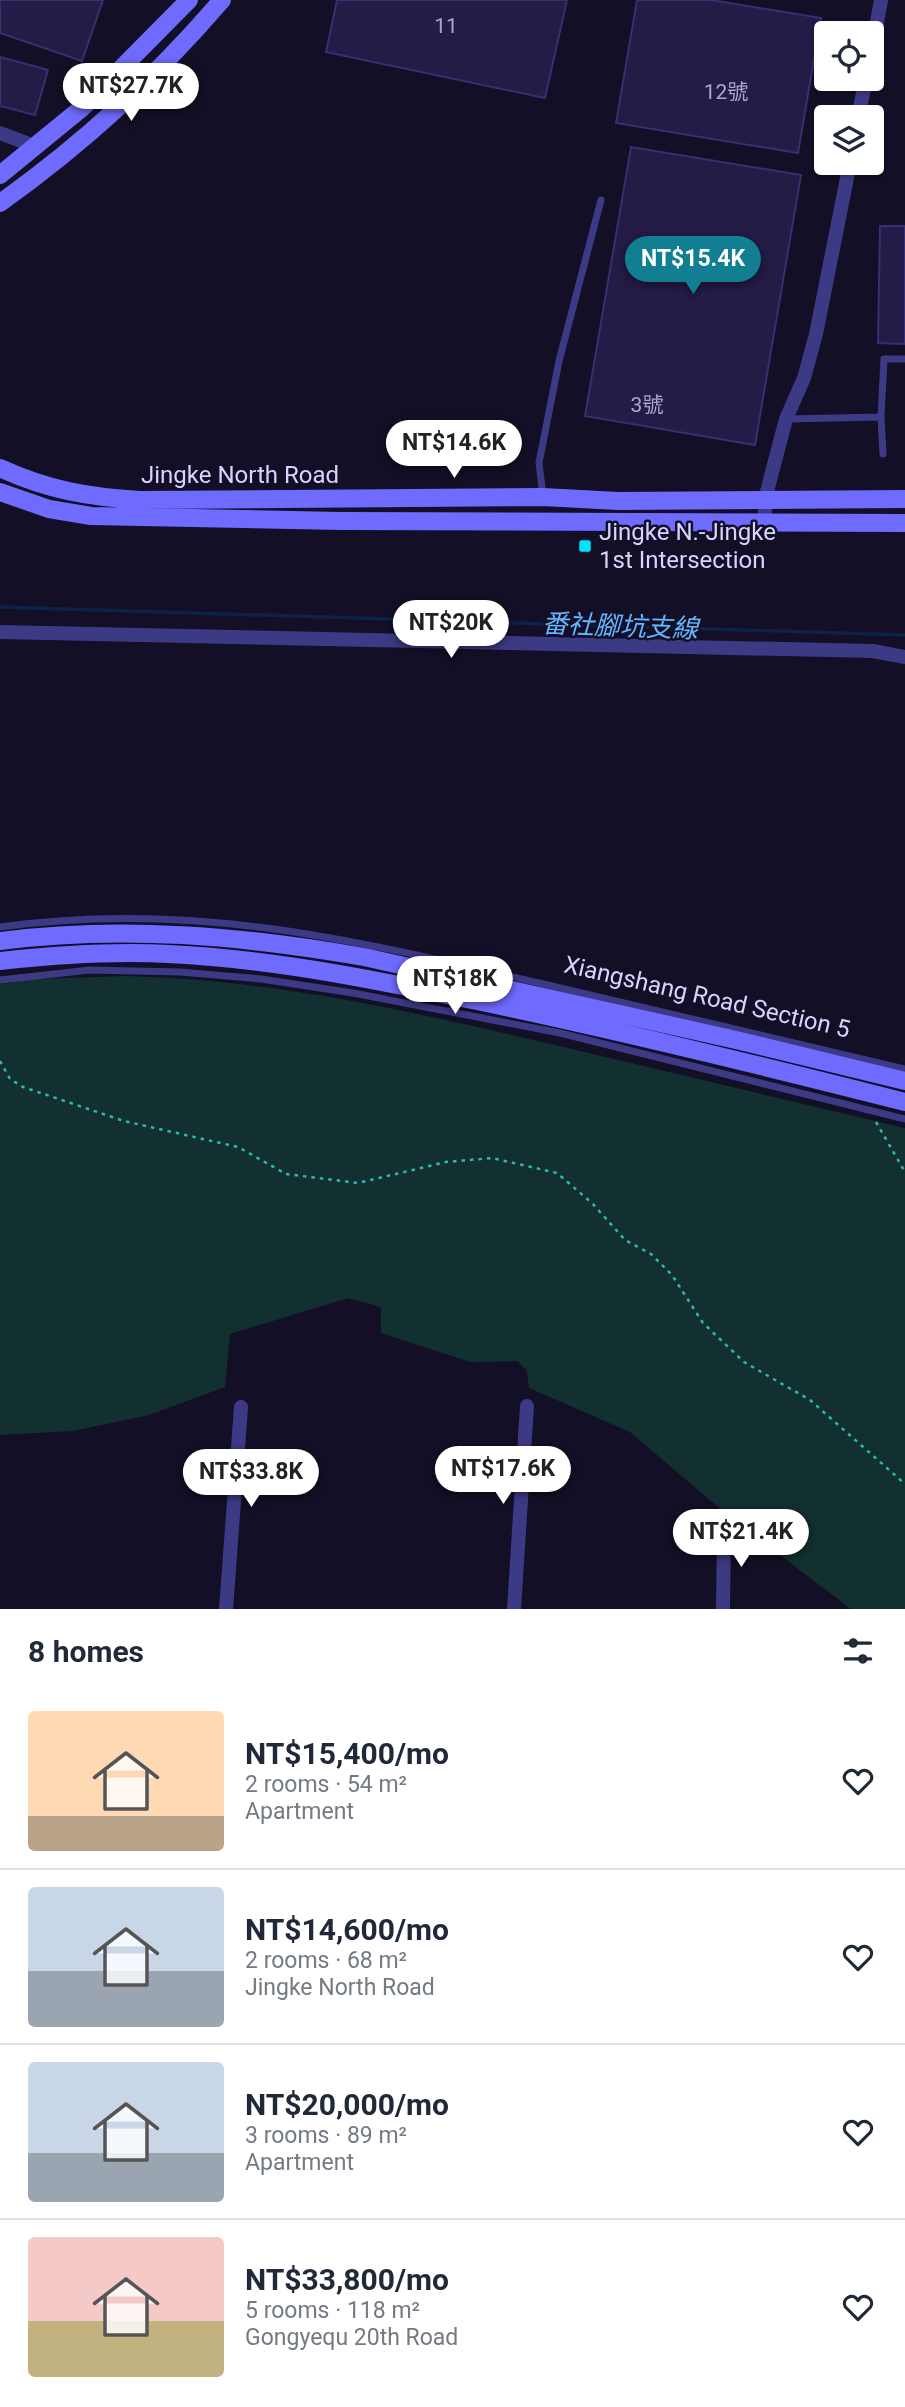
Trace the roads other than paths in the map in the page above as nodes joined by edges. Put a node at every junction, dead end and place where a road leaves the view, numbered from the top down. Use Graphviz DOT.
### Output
graph roads {
  1 [pos="189,0"];
  2 [pos="222,0"];
  3 [pos="881,0"];
  4 [pos="877,21"];
  5 [pos="0,133"];
  6 [pos="37,146"];
  7 [pos="0,175"];
  8 [pos="848,175"];
  9 [pos="601,200"];
  10 [pos="0,203"];
  11 [pos="905,359"];
  12 [pos="881,417"];
  13 [pos="786,419"];
  14 [pos="883,454"];
  15 [pos="0,468"];
  16 [pos="0,492"];
  17 [pos="543,497"];
  18 [pos="765,499"];
  19 [pos="905,499"];
  20 [pos="905,523"];
  21 [pos="765,524"];
  22 [pos="0,632"];
  23 [pos="905,657"];
  24 [pos="0,927"];
  25 [pos="0,941"];
  26 [pos="0,961"];
  27 [pos="0,980"];
  28 [pos="905,1069"];
  29 [pos="905,1081"];
  30 [pos="905,1102"];
  31 [pos="905,1119"];
  32 [pos="527,1406"];
  33 [pos="241,1407"];
  34 [pos="724,1529"];
  35 [pos="226,1609"];
  36 [pos="514,1609"];
  37 [pos="723,1609"];
  1 -- 6 [label="street"];
  2 -- 10 [label="street"];
  3 -- 4 [label="street"];
  5 -- 6 [label="street"];
  6 -- 7 [label="street"];
  8 -- 13 [label="street"];
  9 -- 17 [label="lane"];
  11 -- 12 [label="lane"];
  12 -- 13 [label="lane"];
  12 -- 14 [label="lane"];
  13 -- 18 [label="street"];
  15 -- 17 [label="street, Jingke North Road"];
  16 -- 21 [label="street, Jingke North Road"];
  17 -- 18 [label="street, Jingke North Road"];
  18 -- 19 [label="street, Jingke North Road"];
  18 -- 21 [label="street"];
  20 -- 21 [label="street, Jingke North Road"];
  22 -- 23 [label="street"];
  24 -- 28 [label="lane, Xiangshang Road Section 5"];
  25 -- 29 [label="street, Xiangshang Road Section 5"];
  26 -- 30 [label="street"];
  27 -- 31 [label="lane"];
  32 -- 36 [label="street"];
  33 -- 35 [label="street"];
  34 -- 37 [label="street"];
}
